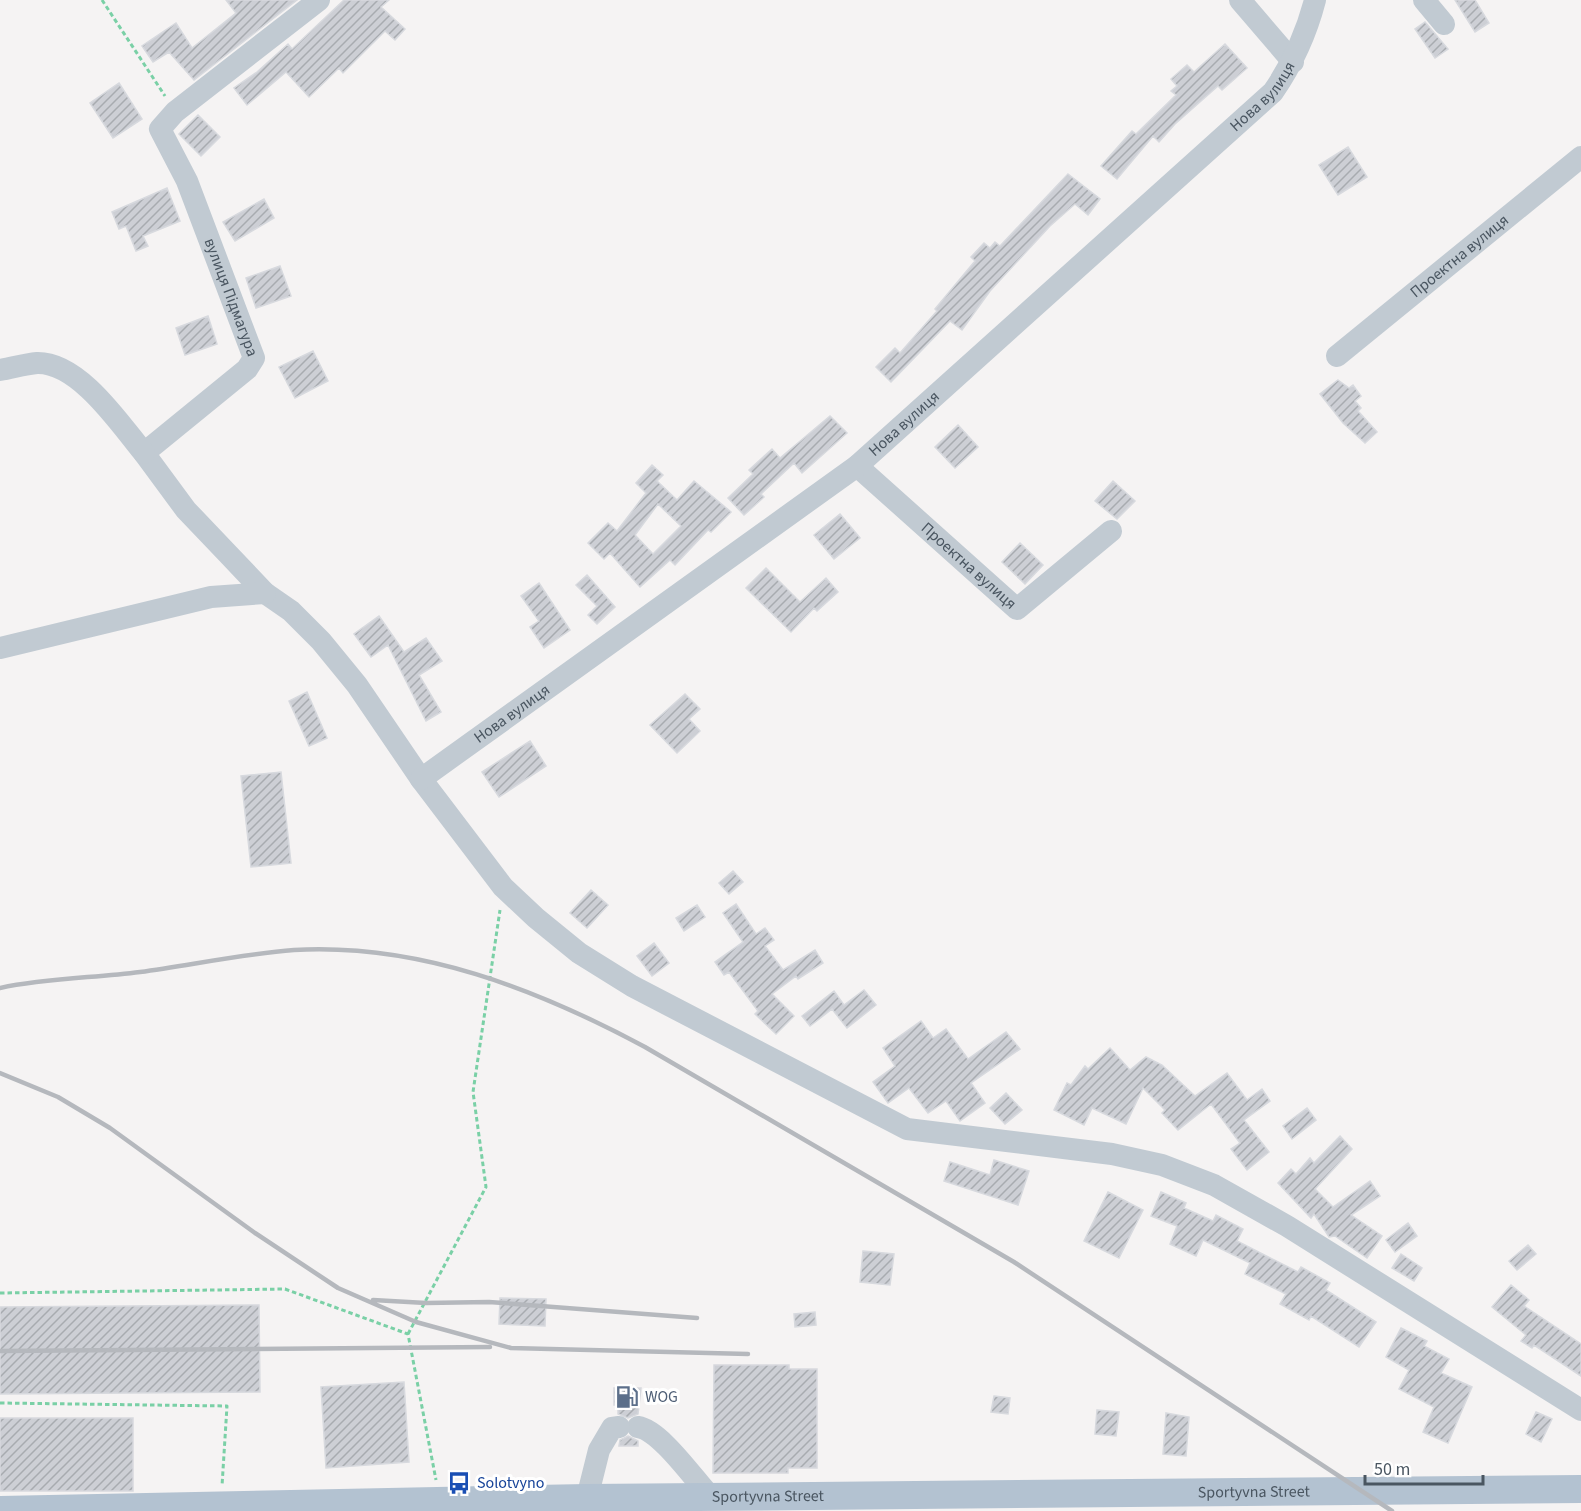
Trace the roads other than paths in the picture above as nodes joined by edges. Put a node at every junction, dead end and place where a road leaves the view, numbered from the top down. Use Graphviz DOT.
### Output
graph roads {
  1 [pos="319,0"];
  2 [pos="1240,0"];
  3 [pos="1315,0"];
  4 [pos="1424,0"];
  5 [pos="1444,24"];
  6 [pos="1293,63"];
  7 [pos="1581,157"];
  8 [pos="1337,356"];
  9 [pos="0,370"];
  10 [pos="144,453"];
  11 [pos="856,465"];
  12 [pos="1111,531"];
  13 [pos="265,593"];
  14 [pos="0,648"];
  15 [pos="421,779"];
  16 [pos="1581,1410"];
  17 [pos="1581,1489"];
  18 [pos="710,1496"];
  19 [pos="587,1498"];
  20 [pos="1323,1501"];
  21 [pos="440,1505"];
  22 [pos="312,1507"];
  23 [pos="165,1508"];
  24 [pos="0,1510"];
  1 -- 10 [label="street, вулиця Підмагура"];
  2 -- 6 [label="street"];
  3 -- 6 [label="street, Нова вулиця"];
  4 -- 5 [label="street"];
  6 -- 11 [label="street, Нова вулиця"];
  7 -- 8 [label="street, Проектна вулиця"];
  9 -- 10 [label="street"];
  10 -- 13 [label="street"];
  11 -- 12 [label="street, Проектна вулиця"];
  11 -- 15 [label="street, Нова вулиця"];
  13 -- 14 [label="street"];
  13 -- 15 [label="street"];
  15 -- 16 [label="street"];
  17 -- 20 [label="main road"];
  18 -- 19 [label="main road, Sportyvna Street"];
  18 -- 19 [label="street"];
  18 -- 20 [label="main road, Sportyvna Street"];
  19 -- 21 [label="main road, Sportyvna Street"];
  21 -- 22 [label="main road, Sportyvna Street"];
  22 -- 23 [label="main road, Sportyvna Street"];
  23 -- 24 [label="main road, Sportyvna Street"];
}
